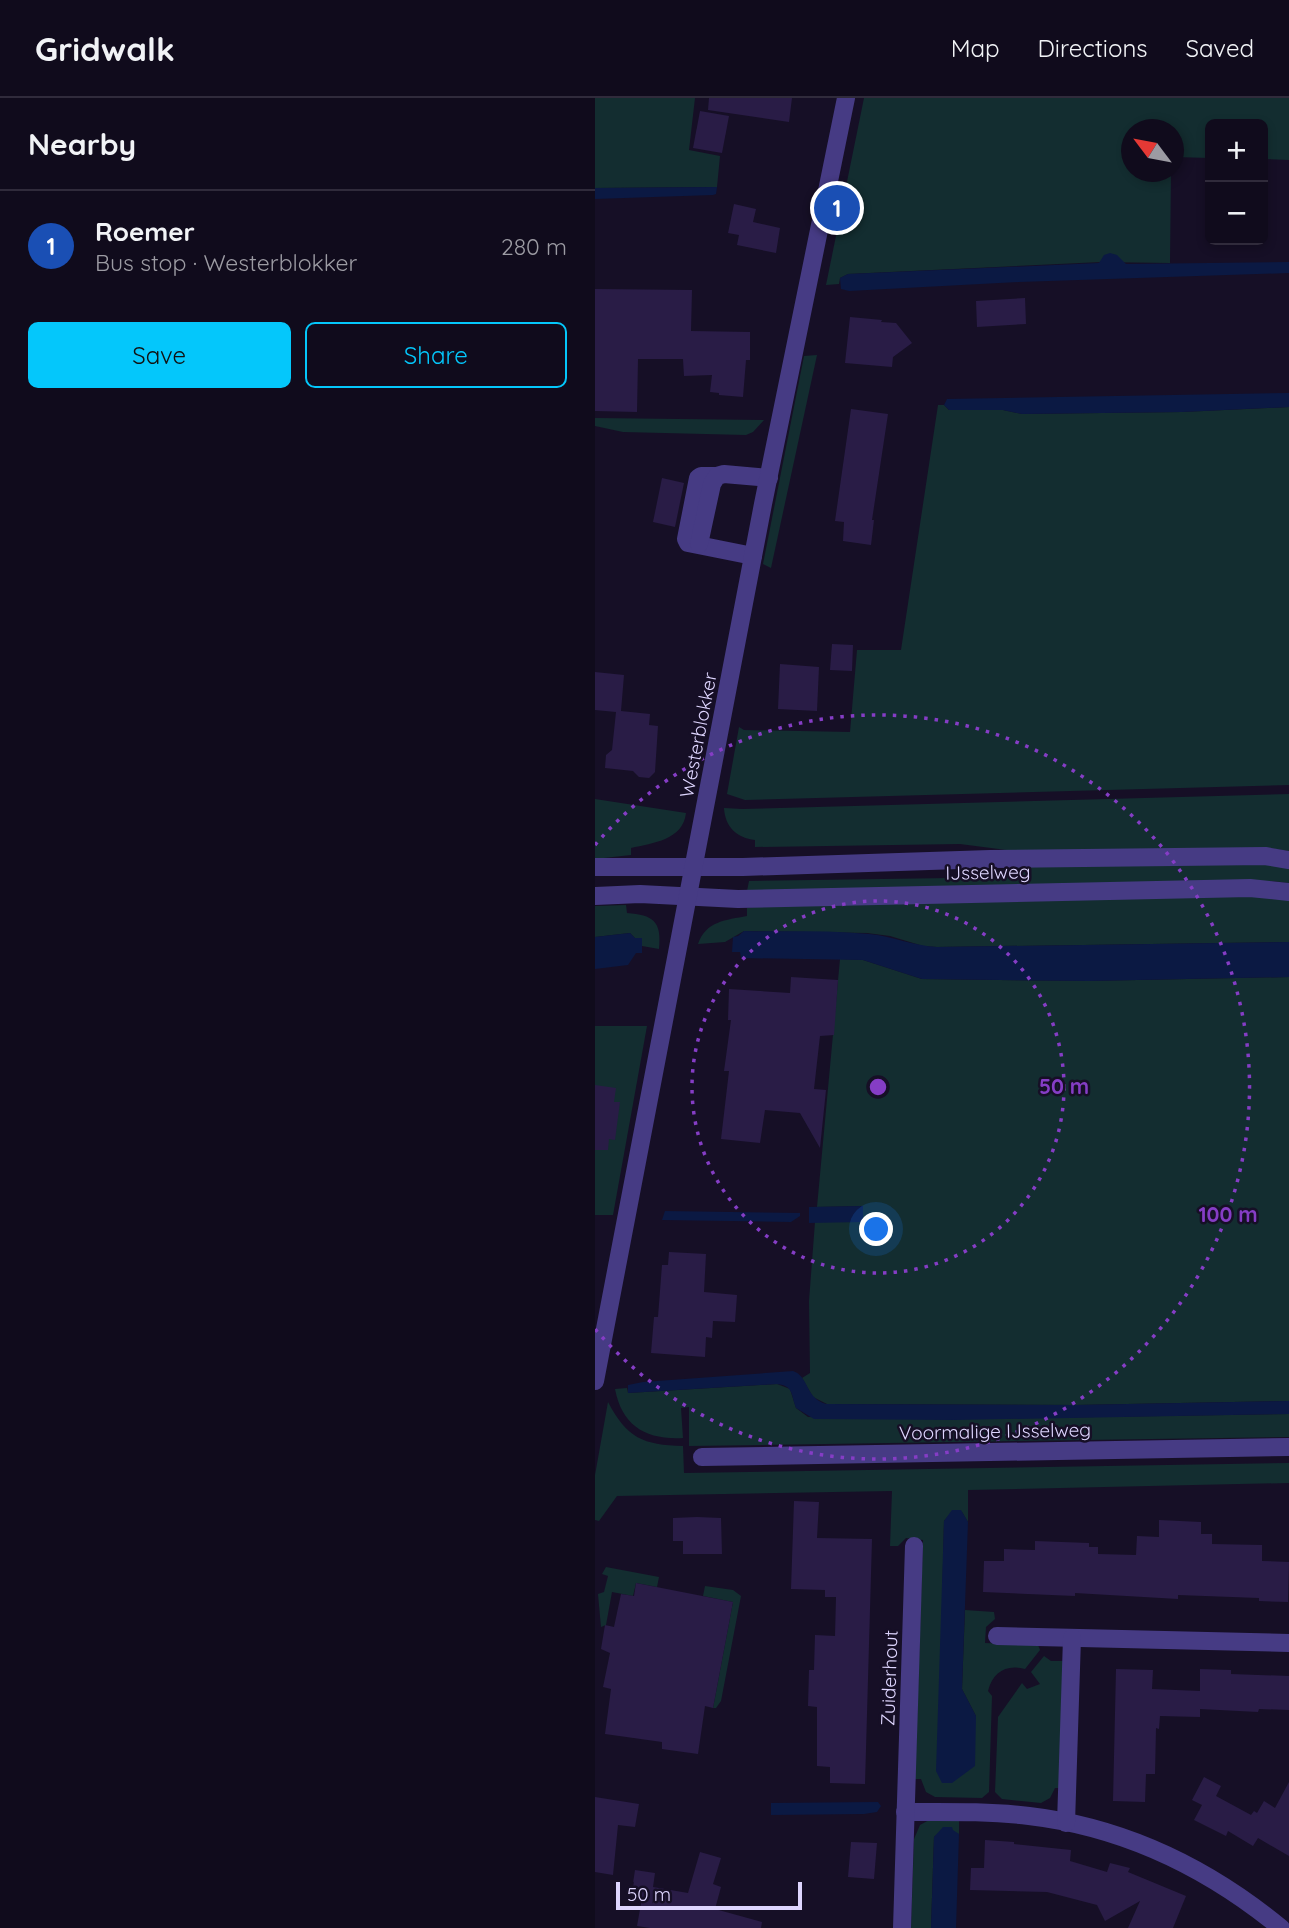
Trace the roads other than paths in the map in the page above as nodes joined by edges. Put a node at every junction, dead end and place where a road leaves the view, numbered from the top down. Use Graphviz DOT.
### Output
graph roads {
  1 [pos="846,98"];
  2 [pos="768,478"];
  3 [pos="753,556"];
  4 [pos="1289,860"];
  5 [pos="694,866"];
  6 [pos="595,867"];
  7 [pos="1289,892"];
  8 [pos="595,896"];
  9 [pos="688,897"];
  10 [pos="595,1381"];
  11 [pos="1289,1447"];
  12 [pos="702,1457"];
  13 [pos="914,1546"];
  14 [pos="997,1636"];
  15 [pos="1072,1638"];
  16 [pos="1289,1643"];
  17 [pos="905,1812"];
  18 [pos="1066,1823"];
  19 [pos="902,1928"];
  20 [pos="1281,1928"];
  1 -- 2 [label="street, Westerblokker"];
  2 -- 3 [label="street, Westerblokker"];
  2 -- 3 [label="street"];
  3 -- 5 [label="street, Westerblokker"];
  4 -- 5 [label="street, IJsselweg"];
  5 -- 6 [label="street, IJsselweg"];
  5 -- 9 [label="street, Westerblokker"];
  7 -- 9 [label="street, IJsselweg"];
  8 -- 9 [label="street, IJsselweg"];
  9 -- 10 [label="street, Westerblokker"];
  11 -- 12 [label="street, Voormalige IJsselweg"];
  13 -- 17 [label="street, Zuiderhout"];
  14 -- 15 [label="street"];
  15 -- 16 [label="street"];
  15 -- 18 [label="street"];
  17 -- 18 [label="street"];
  17 -- 19 [label="street, Zuiderhout"];
  18 -- 20 [label="street"];
}
